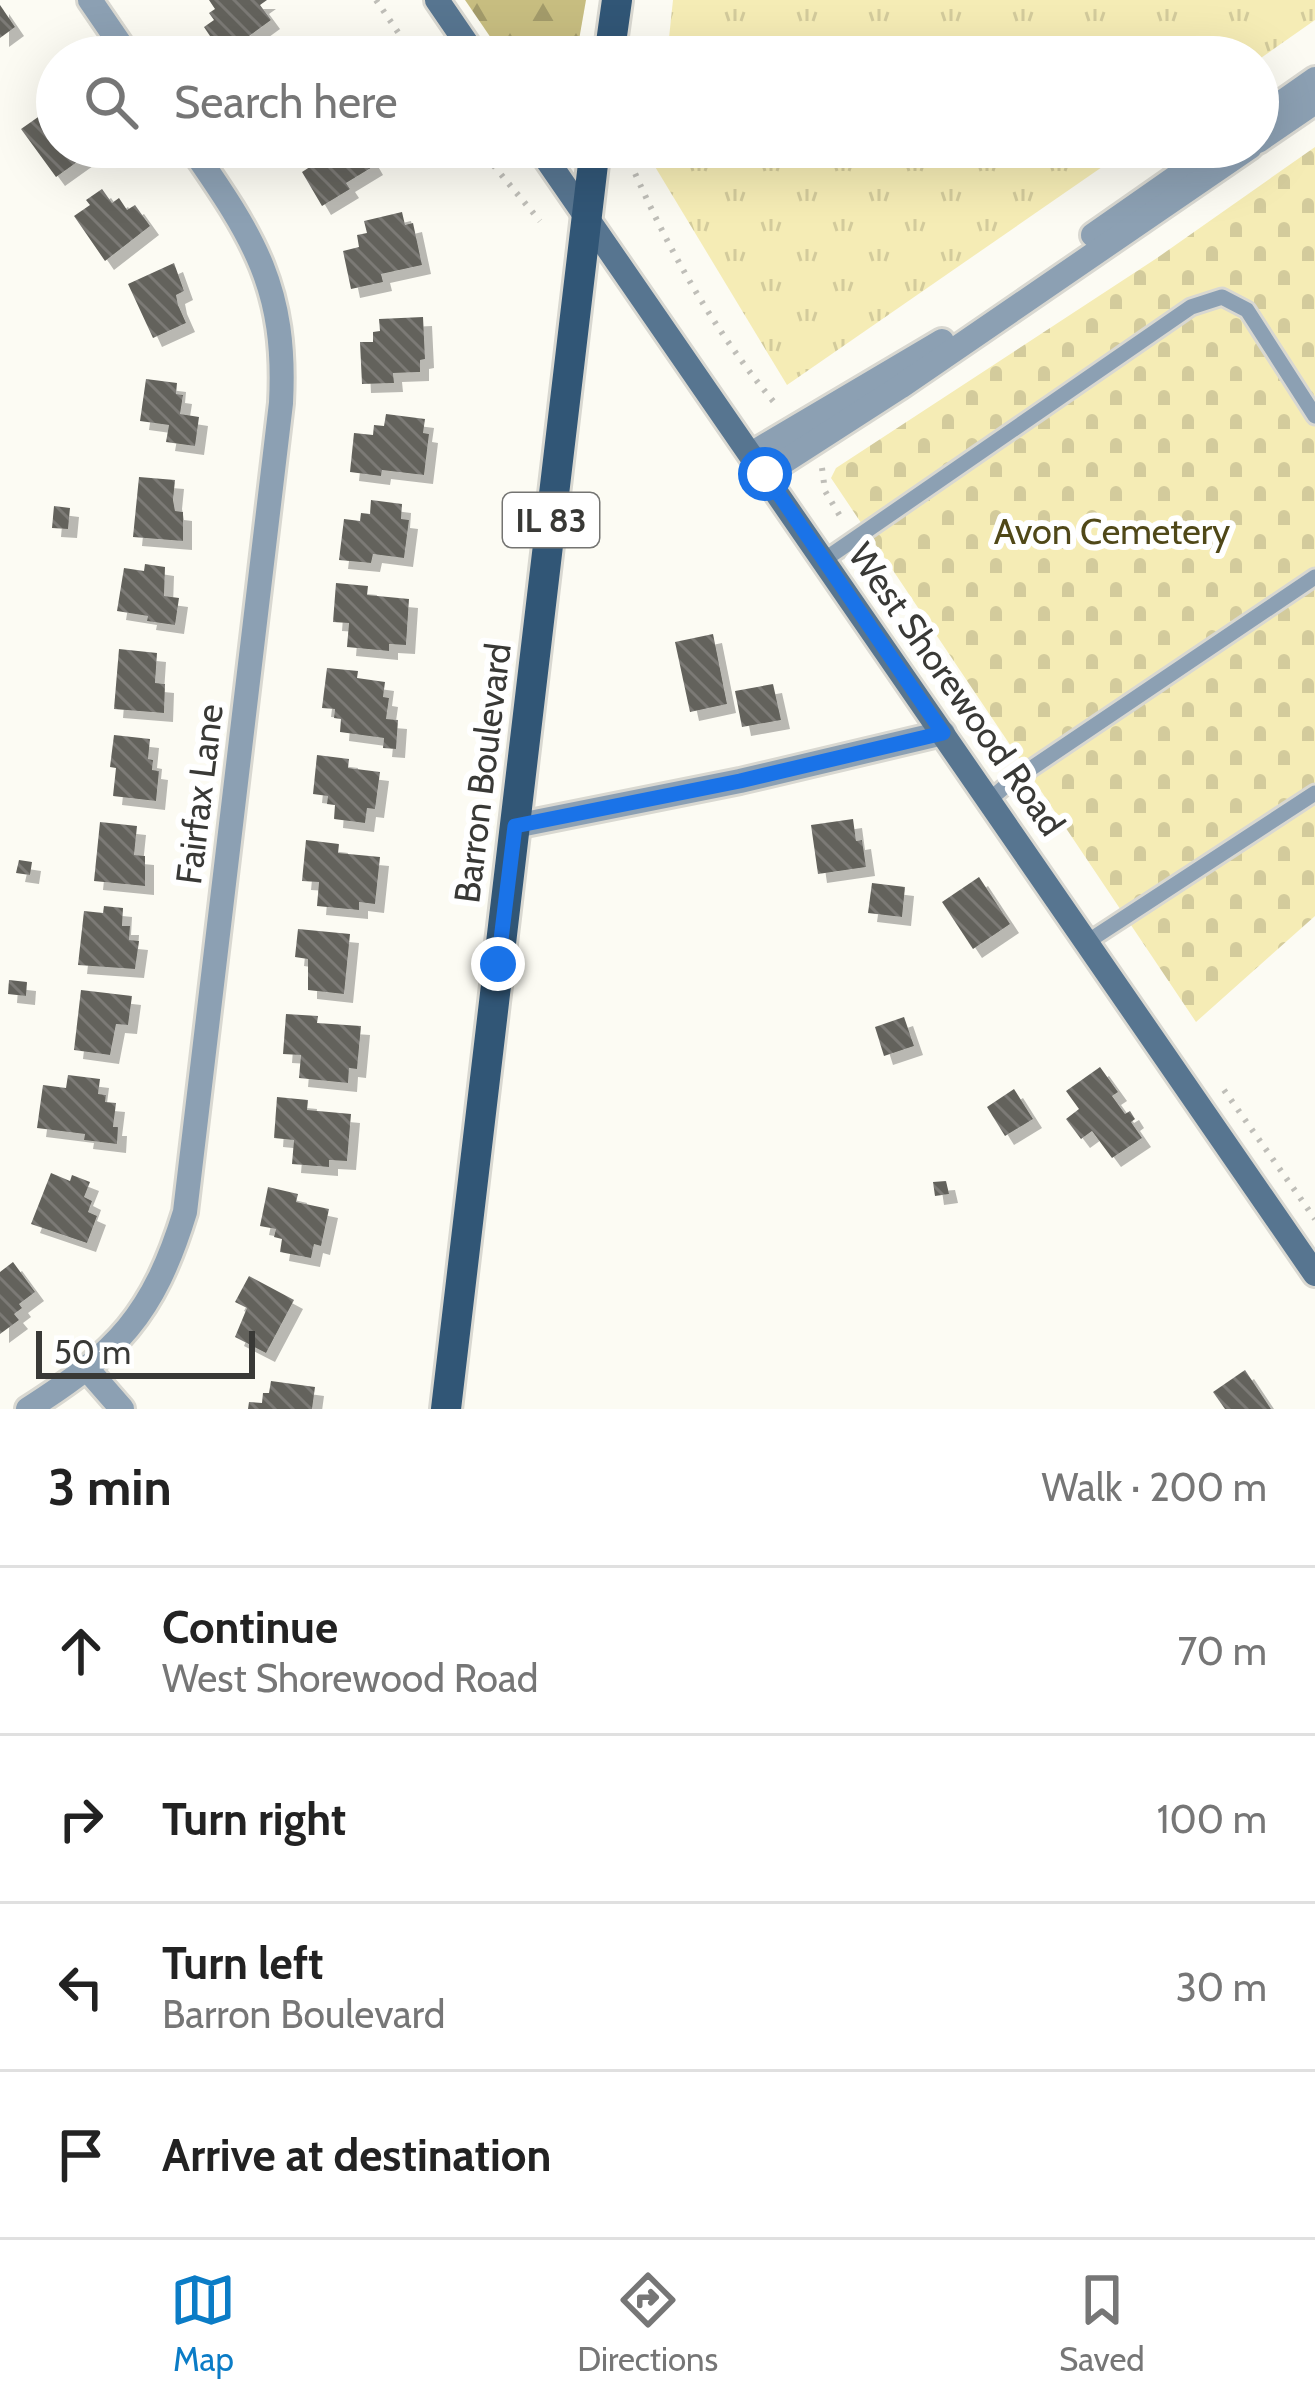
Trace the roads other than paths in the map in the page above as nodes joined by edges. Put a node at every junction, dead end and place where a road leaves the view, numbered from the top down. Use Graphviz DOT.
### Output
graph roads {
  1 [pos="90,0"];
  2 [pos="437,0"];
  3 [pos="617,0"];
  4 [pos="115,36"];
  5 [pos="462,36"];
  6 [pos="612,36"];
  7 [pos="1315,80"];
  8 [pos="1315,102"];
  9 [pos="1279,105"];
  10 [pos="1279,127"];
  11 [pos="206,168"];
  12 [pos="553,168"];
  13 [pos="593,168"];
  14 [pos="1189,168"];
  15 [pos="1220,168"];
  16 [pos="586,214"];
  17 [pos="1315,416"];
  18 [pos="799,438"];
  19 [pos="758,464"];
  20 [pos="824,560"];
  21 [pos="1315,578"];
  22 [pos="943,733"];
  23 [pos="1315,793"];
  24 [pos="989,800"];
  25 [pos="515,826"];
  26 [pos="1087,942"];
  27 [pos="1315,1274"];
  28 [pos="88,1370"];
  29 [pos="28,1409"];
  30 [pos="122,1409"];
  31 [pos="446,1409"];
  1 -- 4 [label="street"];
  2 -- 5 [label="main road"];
  3 -- 6 [label="main road"];
  7 -- 9 [label="street"];
  8 -- 10 [label="street"];
  11 -- 28 [label="street, Fairfax Lane"];
  12 -- 16 [label="main road, West Shorewood Road"];
  13 -- 16 [label="main road, Barron Boulevard / IL 83"];
  14 -- 18 [label="street"];
  15 -- 18 [label="street"];
  16 -- 19 [label="main road, West Shorewood Road"];
  16 -- 25 [label="main road, Barron Boulevard / IL 83"];
  17 -- 20 [label="lane"];
  18 -- 19 [label="street"];
  19 -- 20 [label="main road, West Shorewood Road"];
  20 -- 22 [label="main road, West Shorewood Road"];
  21 -- 24 [label="lane"];
  22 -- 24 [label="main road, West Shorewood Road"];
  22 -- 25 [label="street"];
  23 -- 26 [label="lane"];
  24 -- 26 [label="main road, West Shorewood Road"];
  25 -- 31 [label="main road, Barron Boulevard / IL 83"];
  26 -- 27 [label="main road, West Shorewood Road"];
  28 -- 29 [label="street, Fairfax Lane"];
  28 -- 30 [label="street"];
}
